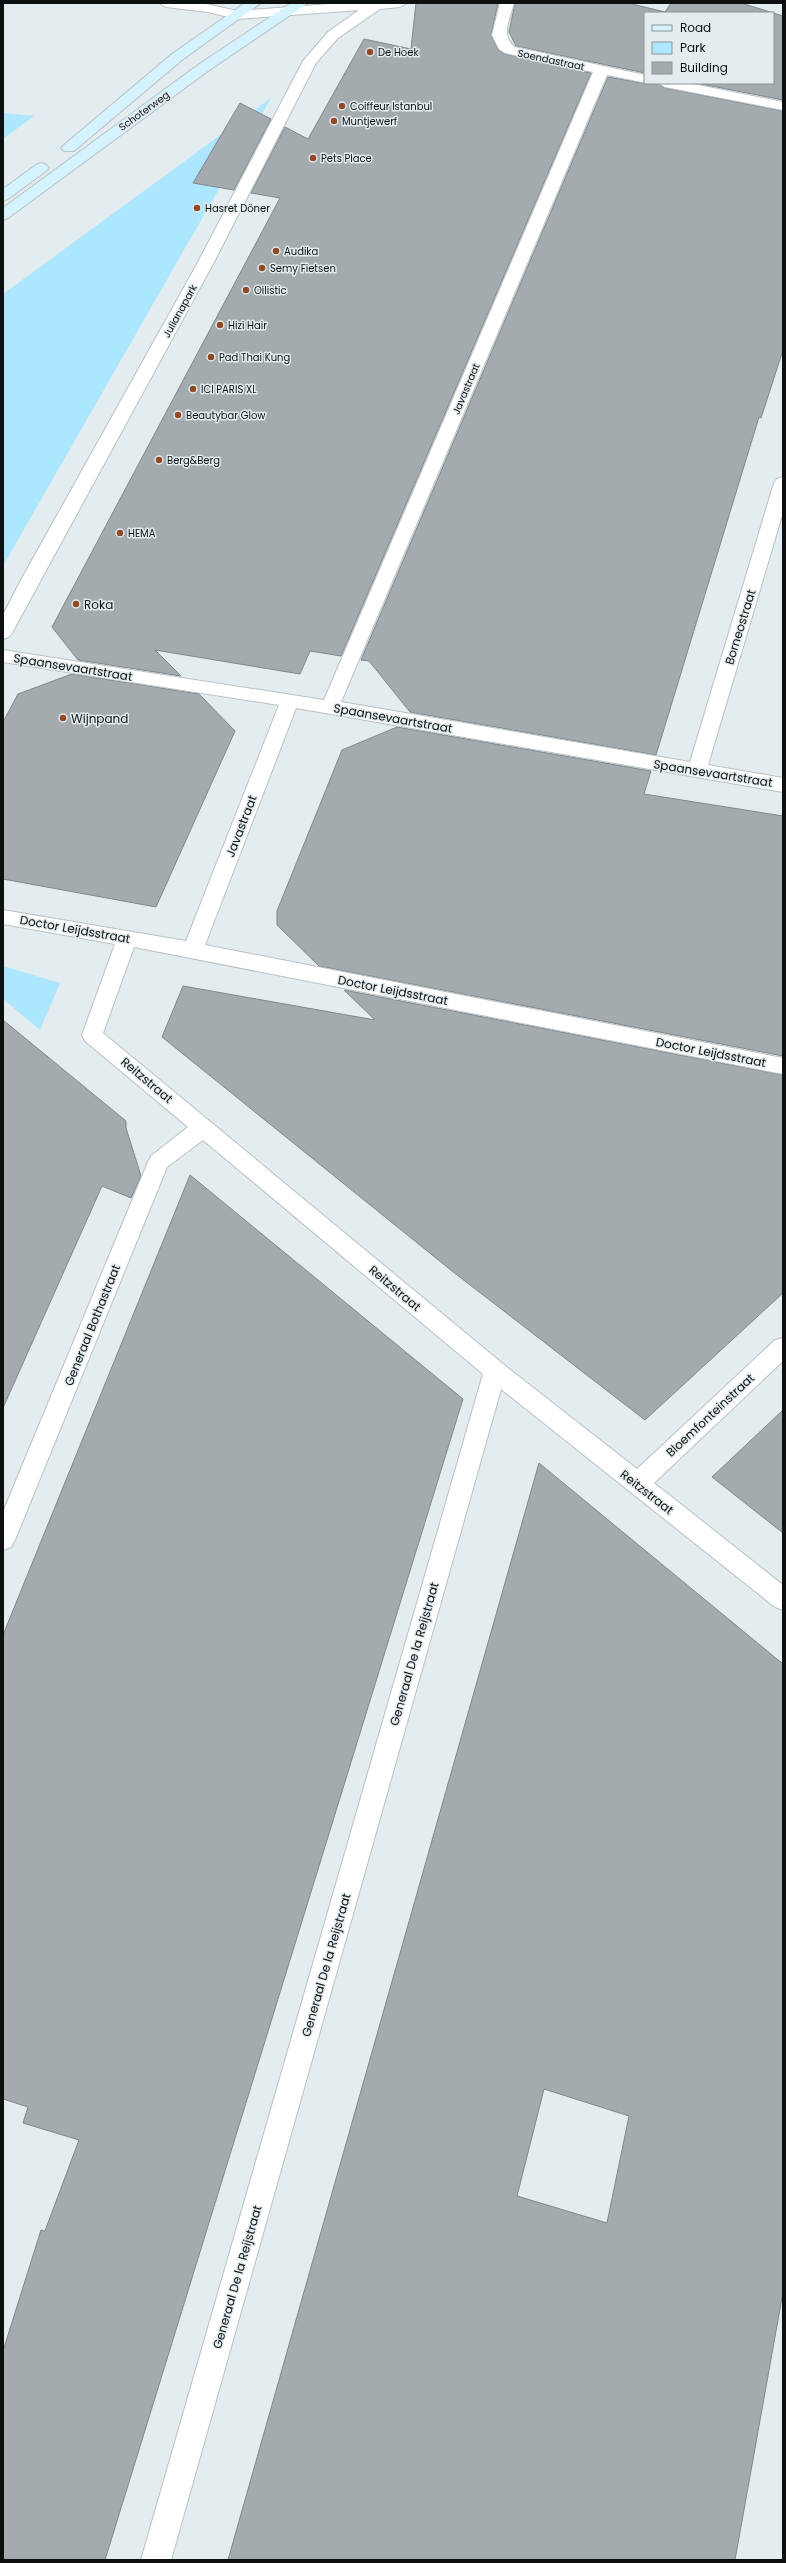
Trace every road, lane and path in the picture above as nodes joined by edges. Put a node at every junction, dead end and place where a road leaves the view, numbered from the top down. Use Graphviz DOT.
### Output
graph roads {
  1 [pos="166,3"];
  2 [pos="254,3"];
  3 [pos="400,3"];
  4 [pos="507,3"];
  5 [pos="374,6"];
  6 [pos="295,7"];
  7 [pos="237,15"];
  8 [pos="253,36"];
  9 [pos="601,70"];
  10 [pos="644,79"];
  11 [pos="670,84"];
  12 [pos="783,106"];
  13 [pos="3,196"];
  14 [pos="3,216"];
  15 [pos="783,483"];
  16 [pos="3,633"];
  17 [pos="3,656"];
  18 [pos="290,701"];
  19 [pos="330,707"];
  20 [pos="698,771"];
  21 [pos="783,785"];
  22 [pos="3,917"];
  23 [pos="127,938"];
  24 [pos="193,950"];
  25 [pos="783,1066"];
  26 [pos="204,1128"];
  27 [pos="783,1347"];
  28 [pos="495,1371"];
  29 [pos="638,1484"];
  30 [pos="3,1540"];
  31 [pos="783,1599"];
  32 [pos="156,2560"];
  1 -- 7 [label="street"];
  2 -- 7 [label="main road, Schoterweg"];
  3 -- 5 [label="street"];
  4 -- 9 [label="street, Soendastraat"];
  5 -- 6 [label="street"];
  5 -- 16 [label="street, Julianapark"];
  6 -- 7 [label="street"];
  6 -- 8 [label="main road, Schoterweg"];
  7 -- 8 [label="street"];
  7 -- 13 [label="main road, Schoterweg"];
  8 -- 14 [label="main road, Schoterweg"];
  9 -- 10 [label="street, Soendastraat"];
  9 -- 19 [label="street, Javastraat"];
  11 -- 12 [label="street"];
  15 -- 20 [label="street, Borneostraat"];
  17 -- 18 [label="street, Spaansevaartstraat"];
  18 -- 19 [label="street, Spaansevaartstraat"];
  18 -- 24 [label="street, Javastraat"];
  19 -- 20 [label="street, Spaansevaartstraat"];
  20 -- 21 [label="street, Spaansevaartstraat"];
  22 -- 23 [label="street, Doctor Leijdsstraat"];
  23 -- 24 [label="street, Doctor Leijdsstraat"];
  23 -- 26 [label="street, Reitzstraat"];
  24 -- 25 [label="street, Doctor Leijdsstraat"];
  26 -- 28 [label="street, Reitzstraat"];
  26 -- 30 [label="street, Generaal Bothastraat"];
  27 -- 29 [label="street, Bloemfonteinstraat"];
  28 -- 29 [label="street, Reitzstraat"];
  28 -- 32 [label="street, Generaal De la Reijstraat"];
  29 -- 31 [label="street, Reitzstraat"];
}
